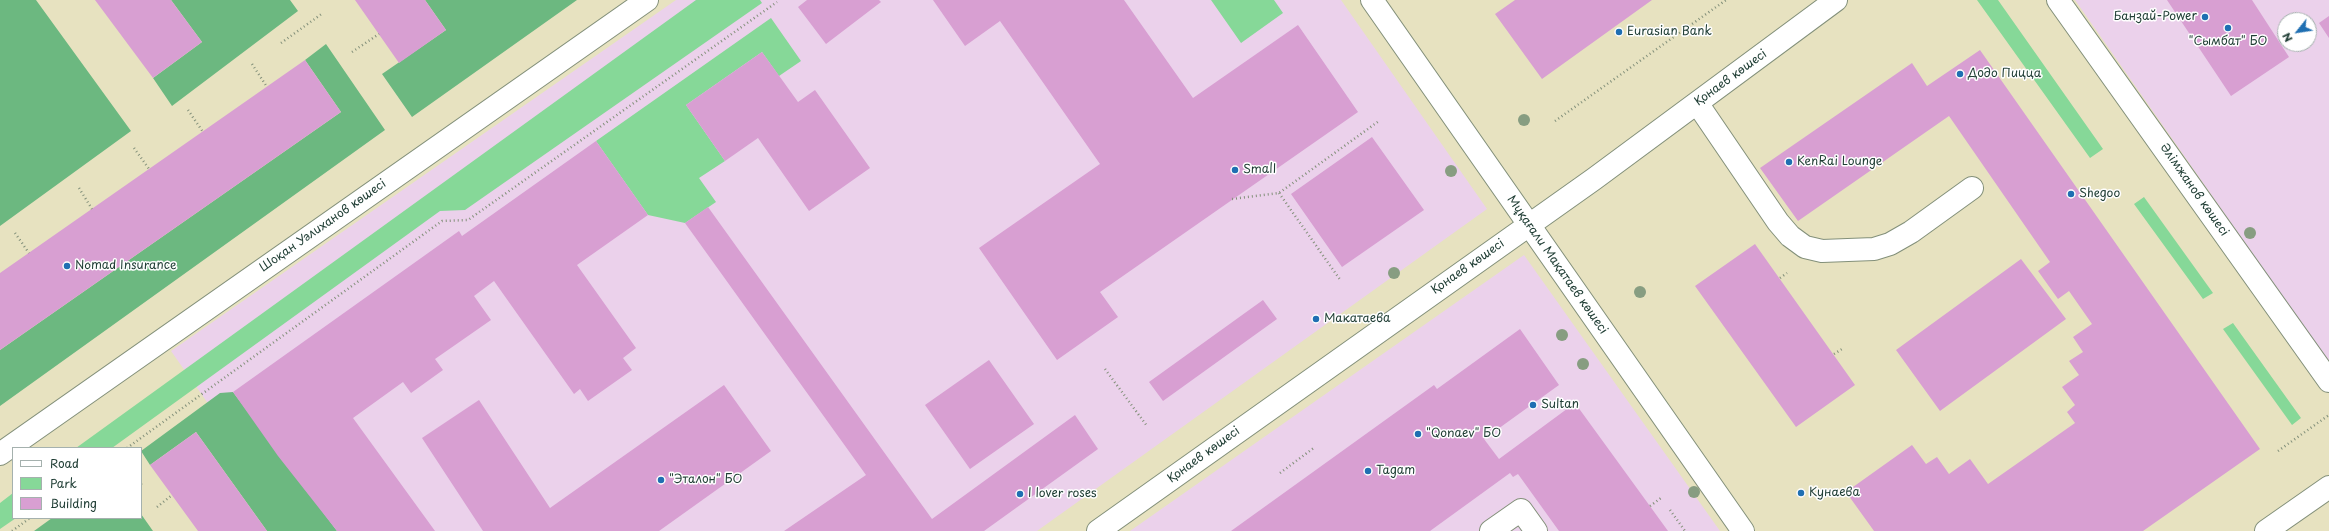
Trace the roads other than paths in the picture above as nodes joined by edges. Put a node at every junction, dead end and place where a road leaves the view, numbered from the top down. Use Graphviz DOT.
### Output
graph roads {
  1 [pos="647,0"];
  2 [pos="1372,0"];
  3 [pos="1836,0"];
  4 [pos="2058,0"];
  5 [pos="1697,103"];
  6 [pos="1972,188"];
  7 [pos="1528,224"];
  8 [pos="2329,381"];
  9 [pos="0,454"];
  10 [pos="2329,487"];
  11 [pos="1098,531"];
  12 [pos="1491,531"];
  13 [pos="1536,531"];
  14 [pos="1743,531"];
  15 [pos="2266,531"];
  1 -- 9 [label="street, Шоқан Уәлиханов көшесі"];
  2 -- 7 [label="street, Мұқағали Мақатаев көшесі"];
  3 -- 5 [label="street, Қонаев көшесі"];
  4 -- 8 [label="street, Әлімжанов көшесі"];
  5 -- 6 [label="street"];
  5 -- 7 [label="street, Қонаев көшесі"];
  7 -- 11 [label="street, Қонаев көшесі"];
  7 -- 14 [label="street, Мұқағали Мақатаев көшесі"];
  10 -- 15 [label="street"];
  12 -- 13 [label="street"];
}
